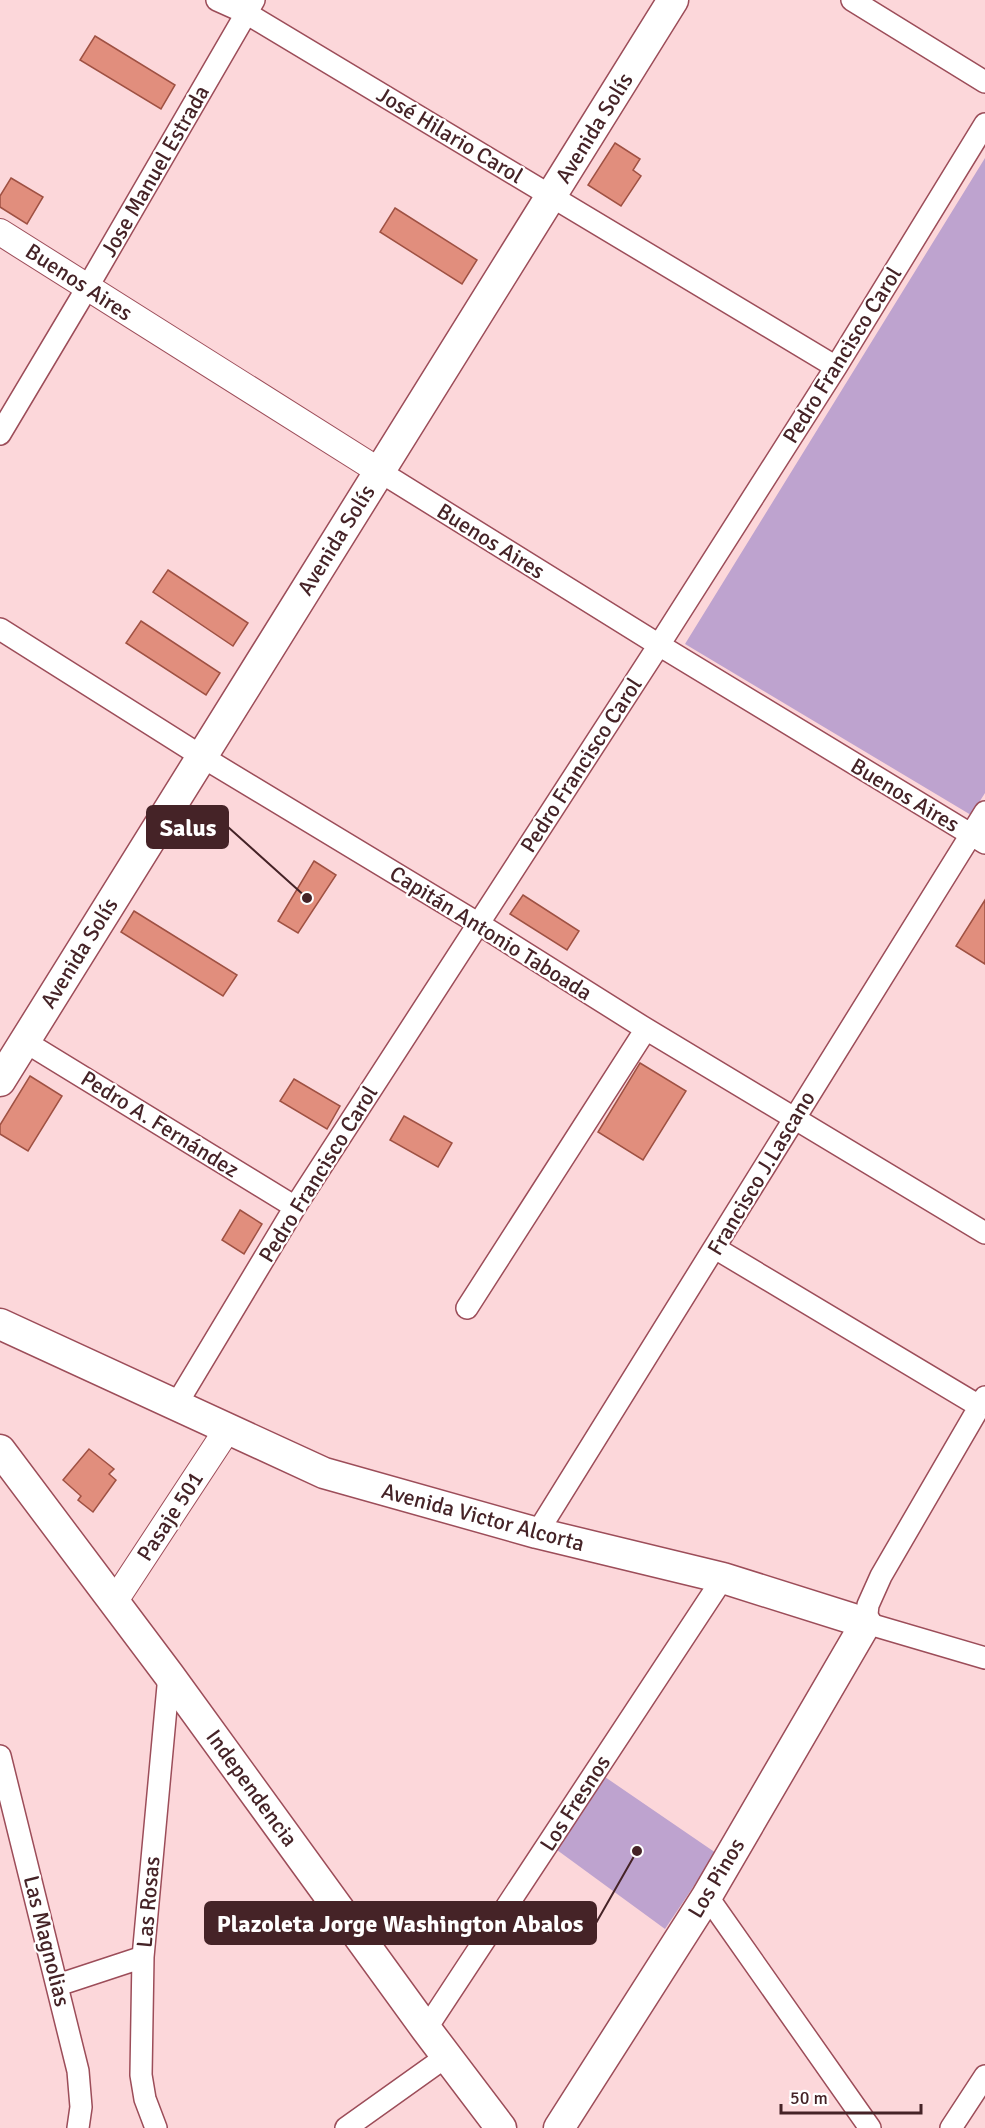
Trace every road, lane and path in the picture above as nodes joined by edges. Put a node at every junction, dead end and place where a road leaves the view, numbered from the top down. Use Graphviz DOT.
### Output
graph roads {
  1 [pos="217,0"];
  2 [pos="673,0"];
  3 [pos="852,0"];
  4 [pos="250,6"];
  5 [pos="985,81"];
  6 [pos="985,124"];
  7 [pos="551,195"];
  8 [pos="0,232"];
  9 [pos="87,288"];
  10 [pos="836,366"];
  11 [pos="0,434"];
  12 [pos="379,471"];
  13 [pos="0,629"];
  14 [pos="659,645"];
  15 [pos="201,756"];
  16 [pos="985,812"];
  17 [pos="978,839"];
  18 [pos="478,924"];
  19 [pos="646,1029"];
  20 [pos="24,1041"];
  21 [pos="0,1081"];
  22 [pos="794,1119"];
  23 [pos="295,1208"];
  24 [pos="985,1233"];
  25 [pos="715,1248"];
  26 [pos="467,1308"];
  27 [pos="0,1324"];
  28 [pos="982,1401"];
  29 [pos="176,1405"];
  30 [pos="227,1430"];
  31 [pos="0,1450"];
  32 [pos="9,1473"];
  33 [pos="537,1533"];
  34 [pos="723,1578"];
  35 [pos="114,1602"];
  36 [pos="866,1623"];
  37 [pos="985,1658"];
  38 [pos="170,1675"];
  39 [pos="0,1756"];
  40 [pos="707,1896"];
  41 [pos="143,1957"];
  42 [pos="58,1985"];
  43 [pos="426,2029"];
  44 [pos="447,2056"];
  45 [pos="985,2076"];
  46 [pos="78,2128"];
  47 [pos="156,2128"];
  48 [pos="346,2128"];
  49 [pos="501,2128"];
  50 [pos="559,2128"];
  51 [pos="870,2128"];
  52 [pos="951,2128"];
  1 -- 4 [label="street, José Hilario Carol"];
  2 -- 7 [label="main road, Avenida Solís"];
  3 -- 5 [label="street"];
  4 -- 7 [label="street, José Hilario Carol"];
  4 -- 9 [label="street, Jose Manuel Estrada"];
  6 -- 10 [label="street, Pedro Francisco Carol"];
  7 -- 10 [label="street, José Hilario Carol"];
  7 -- 12 [label="main road, Avenida Solís"];
  8 -- 9 [label="street, Buenos Aires"];
  9 -- 11 [label="street, Jose Manuel Estrada"];
  9 -- 12 [label="street, Buenos Aires"];
  10 -- 14 [label="street, Pedro Francisco Carol"];
  12 -- 14 [label="street, Buenos Aires"];
  12 -- 15 [label="main road, Avenida Solís"];
  13 -- 15 [label="street, Capitán Antonio Taboada"];
  14 -- 17 [label="street, Buenos Aires"];
  14 -- 18 [label="street, Pedro Francisco Carol"];
  15 -- 18 [label="street, Capitán Antonio Taboada"];
  15 -- 20 [label="main road, Avenida Solís"];
  16 -- 17 [label="street, Francisco J.Lascano"];
  17 -- 22 [label="street, Francisco J.Lascano"];
  18 -- 19 [label="street, Capitán Antonio Taboada"];
  18 -- 23 [label="street, Pedro Francisco Carol"];
  19 -- 22 [label="street, Capitán Antonio Taboada"];
  19 -- 26 [label="street"];
  20 -- 21 [label="main road, Avenida Solís"];
  20 -- 23 [label="street, Pedro A. Fernández"];
  22 -- 24 [label="street, Capitán Antonio Taboada"];
  22 -- 25 [label="street, Francisco J.Lascano"];
  23 -- 29 [label="street, Pedro Francisco Carol"];
  25 -- 28 [label="street"];
  25 -- 33 [label="street, Francisco J.Lascano"];
  27 -- 29 [label="main road, Avenida Victor Alcorta"];
  28 -- 36 [label="street"];
  29 -- 30 [label="main road, Avenida Victor Alcorta"];
  30 -- 33 [label="main road, Avenida Victor Alcorta"];
  30 -- 35 [label="street, Pasaje 501"];
  31 -- 32 [label="main road, Independencia"];
  32 -- 35 [label="main road, Independencia"];
  33 -- 34 [label="main road, Avenida Victor Alcorta"];
  34 -- 36 [label="main road, Avenida Victor Alcorta"];
  34 -- 43 [label="street, Los Fresnos"];
  35 -- 38 [label="main road, Independencia"];
  36 -- 37 [label="street, Avenida Victor Alcorta"];
  36 -- 40 [label="main road, Los Pinos"];
  38 -- 41 [label="street, Las Rosas"];
  38 -- 43 [label="main road, Independencia"];
  39 -- 42 [label="street, Las Magnolias"];
  40 -- 50 [label="main road, Los Pinos"];
  40 -- 51 [label="street"];
  41 -- 42 [label="street"];
  41 -- 47 [label="street, Las Rosas"];
  42 -- 46 [label="street, Las Magnolias"];
  43 -- 44 [label="main road, Independencia"];
  44 -- 48 [label="street"];
  44 -- 49 [label="main road, Independencia"];
  45 -- 52 [label="street"];
}
